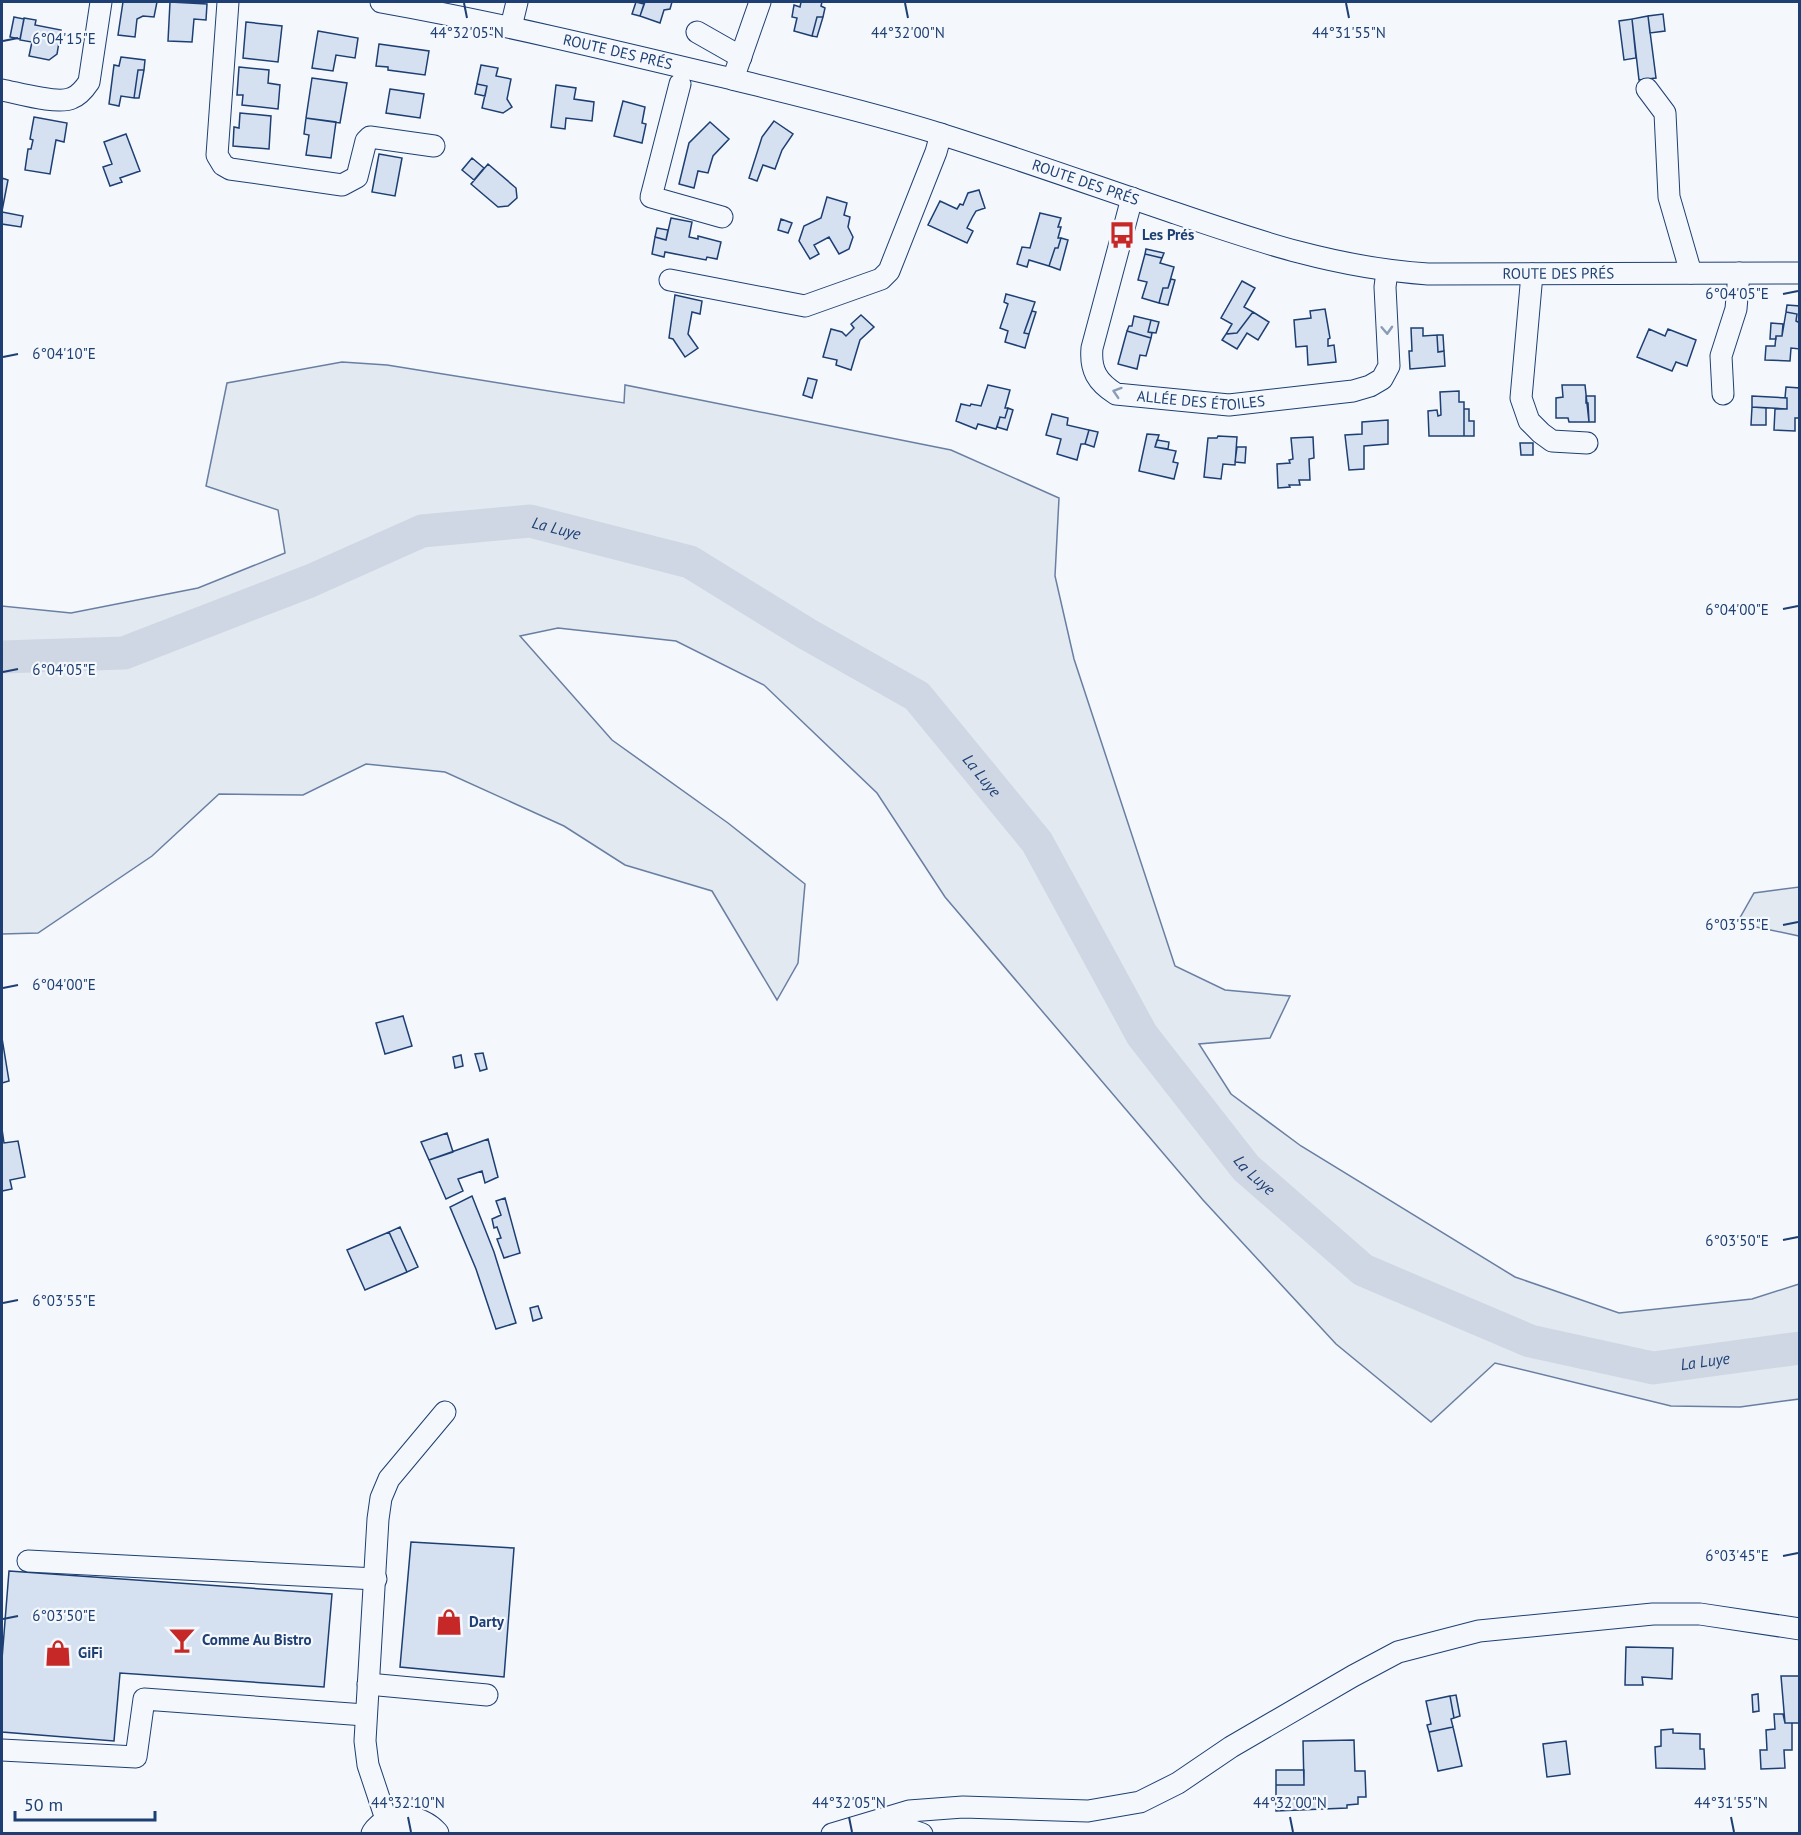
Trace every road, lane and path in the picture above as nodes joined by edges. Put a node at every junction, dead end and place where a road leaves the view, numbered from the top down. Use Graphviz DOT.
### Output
graph roads {
  1 [pos="100,2"];
  2 [pos="228,2"];
  3 [pos="381,2"];
  4 [pos="517,2"];
  5 [pos="760,2"];
  6 [pos="511,27"];
  7 [pos="697,32"];
  8 [pos="741,57"];
  9 [pos="733,80"];
  10 [pos="681,84"];
  11 [pos="1647,88"];
  12 [pos="2,90"];
  13 [pos="940,134"];
  14 [pos="434,146"];
  15 [pos="1132,198"];
  16 [pos="722,217"];
  17 [pos="1387,271"];
  18 [pos="1691,273"];
  19 [pos="1739,273"];
  20 [pos="1800,273"];
  21 [pos="1532,274"];
  22 [pos="670,280"];
  23 [pos="1723,394"];
  24 [pos="1587,443"];
  25 [pos="446,1412"];
  26 [pos="28,1561"];
  27 [pos="376,1579"];
  28 [pos="1800,1629"];
  29 [pos="368,1684"];
  30 [pos="487,1695"];
  31 [pos="365,1715"];
  32 [pos="2,1750"];
  33 [pos="870,1822"];
  34 [pos="381,1828"];
  35 [pos="435,1833"];
  36 [pos="832,1833"];
  37 [pos="922,1833"];
  1 -- 12 [label="street"];
  2 -- 14 [label="street"];
  3 -- 6 [label="street, ROUTE DES PRÉS"];
  4 -- 6 [label="street"];
  5 -- 8 [label="street"];
  6 -- 9 [label="street, ROUTE DES PRÉS"];
  7 -- 8 [label="street"];
  8 -- 9 [label="street"];
  9 -- 13 [label="street, ROUTE DES PRÉS"];
  10 -- 16 [label="street"];
  11 -- 18 [label="street"];
  13 -- 15 [label="street, ROUTE DES PRÉS"];
  13 -- 22 [label="street"];
  15 -- 17 [label="street, ROUTE DES PRÉS"];
  17 -- 15 [label="street, ALLÉE DES ÉTOILES, one-way"];
  17 -- 21 [label="street, ROUTE DES PRÉS"];
  18 -- 19 [label="street, ROUTE DES PRÉS"];
  18 -- 21 [label="street, ROUTE DES PRÉS"];
  19 -- 20 [label="street, ROUTE DES PRÉS"];
  19 -- 23 [label="street"];
  21 -- 24 [label="street"];
  25 -- 27 [label="street"];
  26 -- 27 [label="street"];
  27 -- 29 [label="street"];
  28 -- 33 [label="street"];
  29 -- 30 [label="street"];
  29 -- 31 [label="street"];
  31 -- 32 [label="street"];
  31 -- 34 [label="street"];
  33 -- 36 [label="street"];
  33 -- 37 [label="street"];
  34 -- 35 [label="main road"];
}
